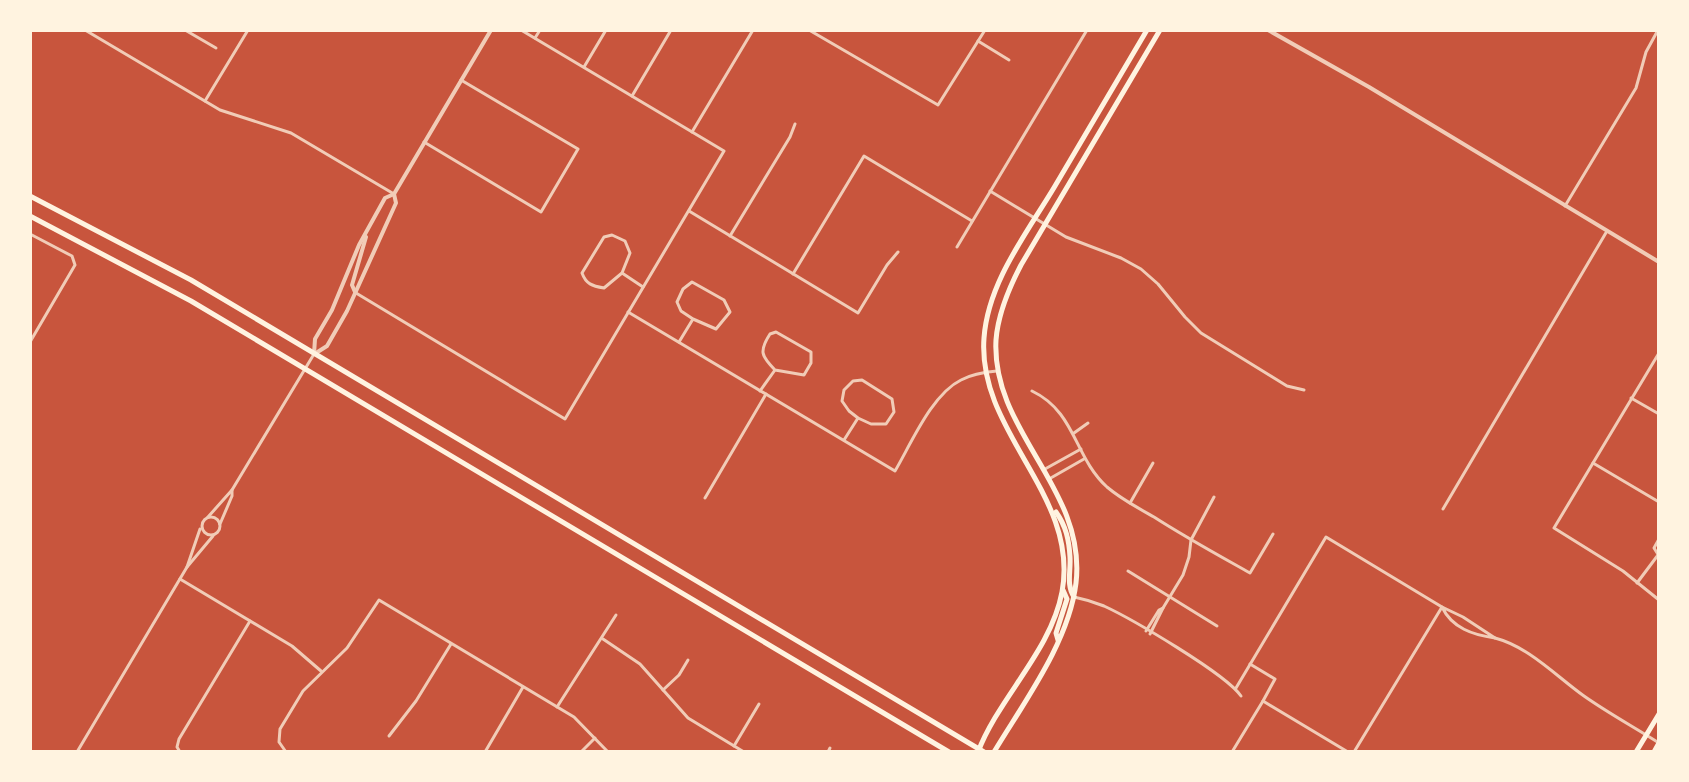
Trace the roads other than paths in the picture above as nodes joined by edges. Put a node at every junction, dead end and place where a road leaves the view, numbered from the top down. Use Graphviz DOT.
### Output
graph roads {
  1 [pos="85,30"];
  2 [pos="185,30"];
  3 [pos="248,30"];
  4 [pos="491,30"];
  5 [pos="521,30"];
  6 [pos="540,30"];
  7 [pos="606,30"];
  8 [pos="671,30"];
  9 [pos="753,30"];
  10 [pos="809,30"];
  11 [pos="985,30"];
  12 [pos="1087,30"];
  13 [pos="1147,30"];
  14 [pos="1160,30"];
  15 [pos="1268,30"];
  16 [pos="1658,30"];
  17 [pos="535,38"];
  18 [pos="978,41"];
  19 [pos="216,48"];
  20 [pos="1009,60"];
  21 [pos="584,67"];
  22 [pos="461,80"];
  23 [pos="632,96"];
  24 [pos="205,101"];
  25 [pos="795,124"];
  26 [pos="692,132"];
  27 [pos="424,142"];
  28 [pos="990,191"];
  29 [pos="394,194"];
  30 [pos="30,196"];
  31 [pos="1565,206"];
  32 [pos="689,211"];
  33 [pos="30,216"];
  34 [pos="1035,219"];
  35 [pos="972,221"];
  36 [pos="1045,225"];
  37 [pos="367,231"];
  38 [pos="1607,231"];
  39 [pos="30,234"];
  40 [pos="730,236"];
  41 [pos="957,247"];
  42 [pos="898,252"];
  43 [pos="1659,262"];
  44 [pos="622,273"];
  45 [pos="793,274"];
  46 [pos="643,287"];
  47 [pos="356,293"];
  48 [pos="628,312"];
  49 [pos="693,319"];
  50 [pos="30,323"];
  51 [pos="39,328"];
  52 [pos="30,342"];
  53 [pos="679,342"];
  54 [pos="1659,353"];
  55 [pos="314,354"];
  56 [pos="306,369"];
  57 [pos="775,370"];
  58 [pos="997,371"];
  59 [pos="985,372"];
  60 [pos="1304,390"];
  61 [pos="760,391"];
  62 [pos="1032,391"];
  63 [pos="766,394"];
  64 [pos="1631,398"];
  65 [pos="1659,414"];
  66 [pos="858,418"];
  67 [pos="1088,423"];
  68 [pos="1074,433"];
  69 [pos="844,440"];
  70 [pos="1081,449"];
  71 [pos="1086,458"];
  72 [pos="1153,463"];
  73 [pos="1593,463"];
  74 [pos="1044,470"];
  75 [pos="1049,479"];
  76 [pos="232,490"];
  77 [pos="1045,495"];
  78 [pos="1214,497"];
  79 [pos="705,498"];
  80 [pos="1659,502"];
  81 [pos="1130,503"];
  82 [pos="1443,509"];
  83 [pos="208,517"];
  84 [pos="220,525"];
  85 [pos="201,526"];
  86 [pos="1273,534"];
  87 [pos="213,536"];
  88 [pos="1659,539"];
  89 [pos="1191,540"];
  90 [pos="1658,555"];
  91 [pos="187,567"];
  92 [pos="1128,571"];
  93 [pos="180,579"];
  94 [pos="1637,583"];
  95 [pos="1063,590"];
  96 [pos="1074,597"];
  97 [pos="1170,597"];
  98 [pos="1659,600"];
  99 [pos="1442,607"];
  100 [pos="616,615"];
  101 [pos="250,621"];
  102 [pos="1217,626"];
  103 [pos="1148,632"];
  104 [pos="1495,638"];
  105 [pos="603,639"];
  106 [pos="1058,641"];
  107 [pos="451,644"];
  108 [pos="688,660"];
  109 [pos="1250,664"];
  110 [pos="321,672"];
  111 [pos="523,687"];
  112 [pos="1236,688"];
  113 [pos="663,690"];
  114 [pos="1241,696"];
  115 [pos="1263,701"];
  116 [pos="759,704"];
  117 [pos="557,707"];
  118 [pos="1659,714"];
  119 [pos="1646,735"];
  120 [pos="389,736"];
  121 [pos="596,737"];
  122 [pos="1659,743"];
  123 [pos="734,746"];
  124 [pos="178,750"];
  125 [pos="980,751"];
  126 [pos="77,752"];
  127 [pos="286,752"];
  128 [pos="485,752"];
  129 [pos="581,752"];
  130 [pos="608,752"];
  131 [pos="744,752"];
  132 [pos="949,752"];
  133 [pos="994,752"];
  134 [pos="1232,752"];
  135 [pos="1348,752"];
  136 [pos="1354,752"];
  137 [pos="1636,752"];
  138 [pos="1654,752"];
  1 -- 24 [label="street"];
  2 -- 19 [label="street"];
  3 -- 24 [label="street"];
  4 -- 22 [label="street"];
  5 -- 17 [label="street"];
  6 -- 17 [label="street"];
  7 -- 21 [label="street"];
  8 -- 23 [label="street"];
  9 -- 26 [label="street"];
  10 -- 18 [label="street"];
  11 -- 18 [label="street"];
  12 -- 28 [label="street"];
  13 -- 34 [label="main road"];
  14 -- 36 [label="main road"];
  15 -- 31 [label="street"];
  16 -- 31 [label="street"];
  17 -- 21 [label="street"];
  18 -- 20 [label="street"];
  21 -- 23 [label="street"];
  22 -- 27 [label="street"];
  22 -- 27 [label="street"];
  23 -- 26 [label="street"];
  24 -- 29 [label="street"];
  25 -- 40 [label="street"];
  26 -- 32 [label="street"];
  27 -- 29 [label="street"];
  28 -- 34 [label="street"];
  28 -- 35 [label="street"];
  29 -- 37 [label="street"];
  29 -- 47 [label="street"];
  30 -- 55 [label="main road"];
  31 -- 38 [label="street"];
  32 -- 40 [label="street"];
  32 -- 46 [label="street"];
  33 -- 56 [label="main road"];
  34 -- 36 [label="street"];
  34 -- 59 [label="main road"];
  35 -- 41 [label="street"];
  35 -- 45 [label="street"];
  36 -- 58 [label="main road"];
  36 -- 60 [label="street"];
  37 -- 47 [label="street"];
  37 -- 55 [label="street"];
  38 -- 43 [label="street"];
  38 -- 82 [label="street"];
  39 -- 51 [label="street"];
  40 -- 45 [label="street"];
  42 -- 45 [label="street"];
  44 -- 44 [label="street"];
  44 -- 46 [label="street"];
  46 -- 48 [label="street"];
  47 -- 48 [label="street"];
  47 -- 55 [label="street"];
  48 -- 53 [label="street"];
  49 -- 49 [label="street"];
  49 -- 53 [label="street"];
  50 -- 51 [label="street"];
  51 -- 52 [label="street"];
  53 -- 61 [label="street"];
  54 -- 64 [label="street"];
  55 -- 56 [label="street"];
  55 -- 125 [label="main road"];
  56 -- 76 [label="street"];
  56 -- 132 [label="main road"];
  57 -- 57 [label="street"];
  57 -- 61 [label="street"];
  58 -- 59 [label="street"];
  58 -- 74 [label="main road"];
  59 -- 69 [label="street"];
  59 -- 77 [label="main road"];
  61 -- 63 [label="street"];
  62 -- 68 [label="street"];
  63 -- 69 [label="street"];
  63 -- 79 [label="street"];
  64 -- 65 [label="street"];
  64 -- 73 [label="street"];
  66 -- 66 [label="street"];
  66 -- 69 [label="street"];
  67 -- 68 [label="street"];
  68 -- 70 [label="street"];
  70 -- 71 [label="street"];
  70 -- 74 [label="street"];
  71 -- 75 [label="street"];
  71 -- 81 [label="street"];
  72 -- 81 [label="street"];
  73 -- 80 [label="street"];
  73 -- 94 [label="street"];
  74 -- 75 [label="main road"];
  75 -- 96 [label="main road"];
  76 -- 83 [label="street"];
  76 -- 84 [label="street"];
  77 -- 95 [label="main road"];
  77 -- 96 [label="main road"];
  78 -- 89 [label="street"];
  81 -- 89 [label="street"];
  83 -- 84 [label="street"];
  83 -- 85 [label="street"];
  84 -- 87 [label="street"];
  85 -- 87 [label="street"];
  85 -- 91 [label="street"];
  86 -- 89 [label="street"];
  87 -- 91 [label="street"];
  88 -- 90 [label="street"];
  89 -- 97 [label="street"];
  90 -- 94 [label="street"];
  91 -- 93 [label="street"];
  92 -- 97 [label="street"];
  93 -- 101 [label="street"];
  93 -- 126 [label="street"];
  94 -- 98 [label="street"];
  95 -- 106 [label="main road"];
  95 -- 125 [label="main road"];
  96 -- 103 [label="street"];
  96 -- 106 [label="main road"];
  97 -- 102 [label="street"];
  97 -- 103 [label="street"];
  99 -- 104 [label="street"];
  99 -- 104 [label="street"];
  99 -- 109 [label="street"];
  99 -- 136 [label="street"];
  100 -- 105 [label="street"];
  101 -- 110 [label="street"];
  101 -- 124 [label="street"];
  103 -- 112 [label="street"];
  104 -- 119 [label="street"];
  105 -- 113 [label="street"];
  105 -- 117 [label="street"];
  106 -- 133 [label="main road"];
  107 -- 110 [label="street"];
  107 -- 111 [label="street"];
  107 -- 120 [label="street"];
  108 -- 113 [label="street"];
  109 -- 112 [label="street"];
  109 -- 115 [label="street"];
  110 -- 127 [label="street"];
  111 -- 117 [label="street"];
  111 -- 128 [label="street"];
  112 -- 114 [label="street"];
  113 -- 123 [label="street"];
  115 -- 134 [label="street"];
  115 -- 135 [label="street"];
  116 -- 123 [label="street"];
  117 -- 121 [label="street"];
  118 -- 119 [label="main road"];
  119 -- 122 [label="street"];
  119 -- 137 [label="main road"];
  121 -- 129 [label="street"];
  121 -- 130 [label="street"];
  122 -- 138 [label="main road"];
  123 -- 131 [label="street"];
}
